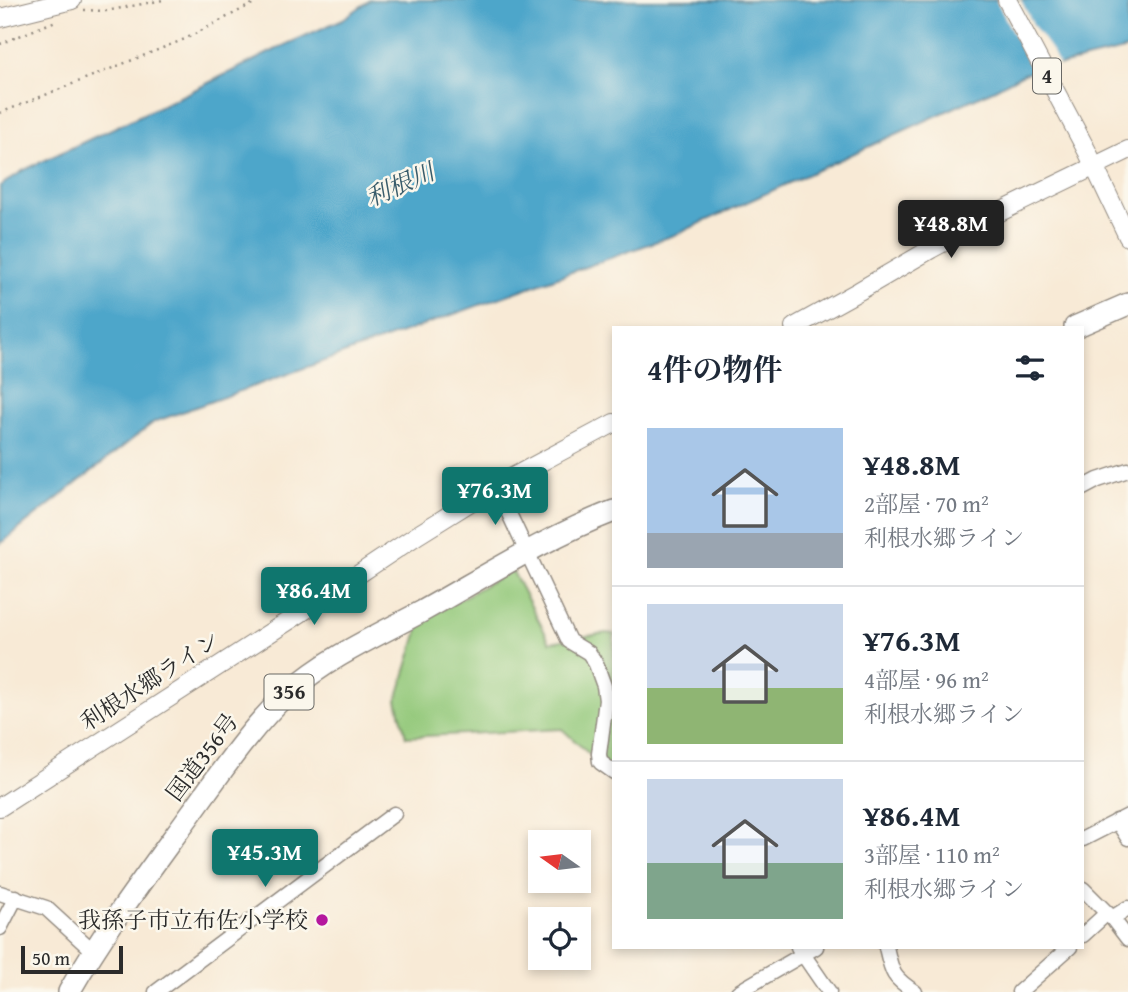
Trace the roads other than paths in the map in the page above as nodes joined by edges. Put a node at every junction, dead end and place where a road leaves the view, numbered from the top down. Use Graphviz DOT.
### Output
graph roads {
  1 [pos="1007,0"];
  2 [pos="78,5"];
  3 [pos="0,18"];
  4 [pos="1128,150"];
  5 [pos="1090,159"];
  6 [pos="1128,237"];
  7 [pos="1128,304"];
  8 [pos="796,326"];
  9 [pos="1077,326"];
  10 [pos="612,424"];
  11 [pos="1128,470"];
  12 [pos="496,486"];
  13 [pos="1084,487"];
  14 [pos="612,512"];
  15 [pos="527,553"];
  16 [pos="612,771"];
  17 [pos="0,807"];
  18 [pos="394,814"];
  19 [pos="1123,819"];
  20 [pos="1084,838"];
  21 [pos="1128,838"];
  22 [pos="1084,890"];
  23 [pos="0,893"];
  24 [pos="16,897"];
  25 [pos="1128,908"];
  26 [pos="1110,916"];
  27 [pos="0,928"];
  28 [pos="1084,934"];
  29 [pos="1128,939"];
  30 [pos="806,949"];
  31 [pos="886,949"];
  32 [pos="1068,949"];
  33 [pos="93,952"];
  34 [pos="69,992"];
  35 [pos="156,992"];
  36 [pos="738,992"];
  37 [pos="829,992"];
  38 [pos="915,992"];
  39 [pos="1019,992"];
  1 -- 5 [label="main road, 4"];
  2 -- 3 [label="main road"];
  4 -- 5 [label="main road"];
  5 -- 6 [label="main road, 4"];
  5 -- 8 [label="main road"];
  7 -- 9 [label="highway"];
  10 -- 12 [label="main road, 利根水郷ライン"];
  11 -- 13 [label="street"];
  12 -- 15 [label="street"];
  12 -- 17 [label="main road, 利根水郷ライン"];
  14 -- 15 [label="highway, 国道356号 / 356"];
  15 -- 16 [label="street"];
  15 -- 33 [label="highway, 国道356号 / 356"];
  18 -- 35 [label="street"];
  19 -- 20 [label="street"];
  19 -- 21 [label="street"];
  22 -- 26 [label="street"];
  23 -- 24 [label="street"];
  24 -- 27 [label="street"];
  24 -- 33 [label="street"];
  25 -- 26 [label="street"];
  26 -- 28 [label="street"];
  26 -- 29 [label="street"];
  30 -- 36 [label="street"];
  30 -- 37 [label="street"];
  31 -- 38 [label="street"];
  32 -- 39 [label="street"];
  33 -- 34 [label="highway, 国道356号 / 356"];
}
